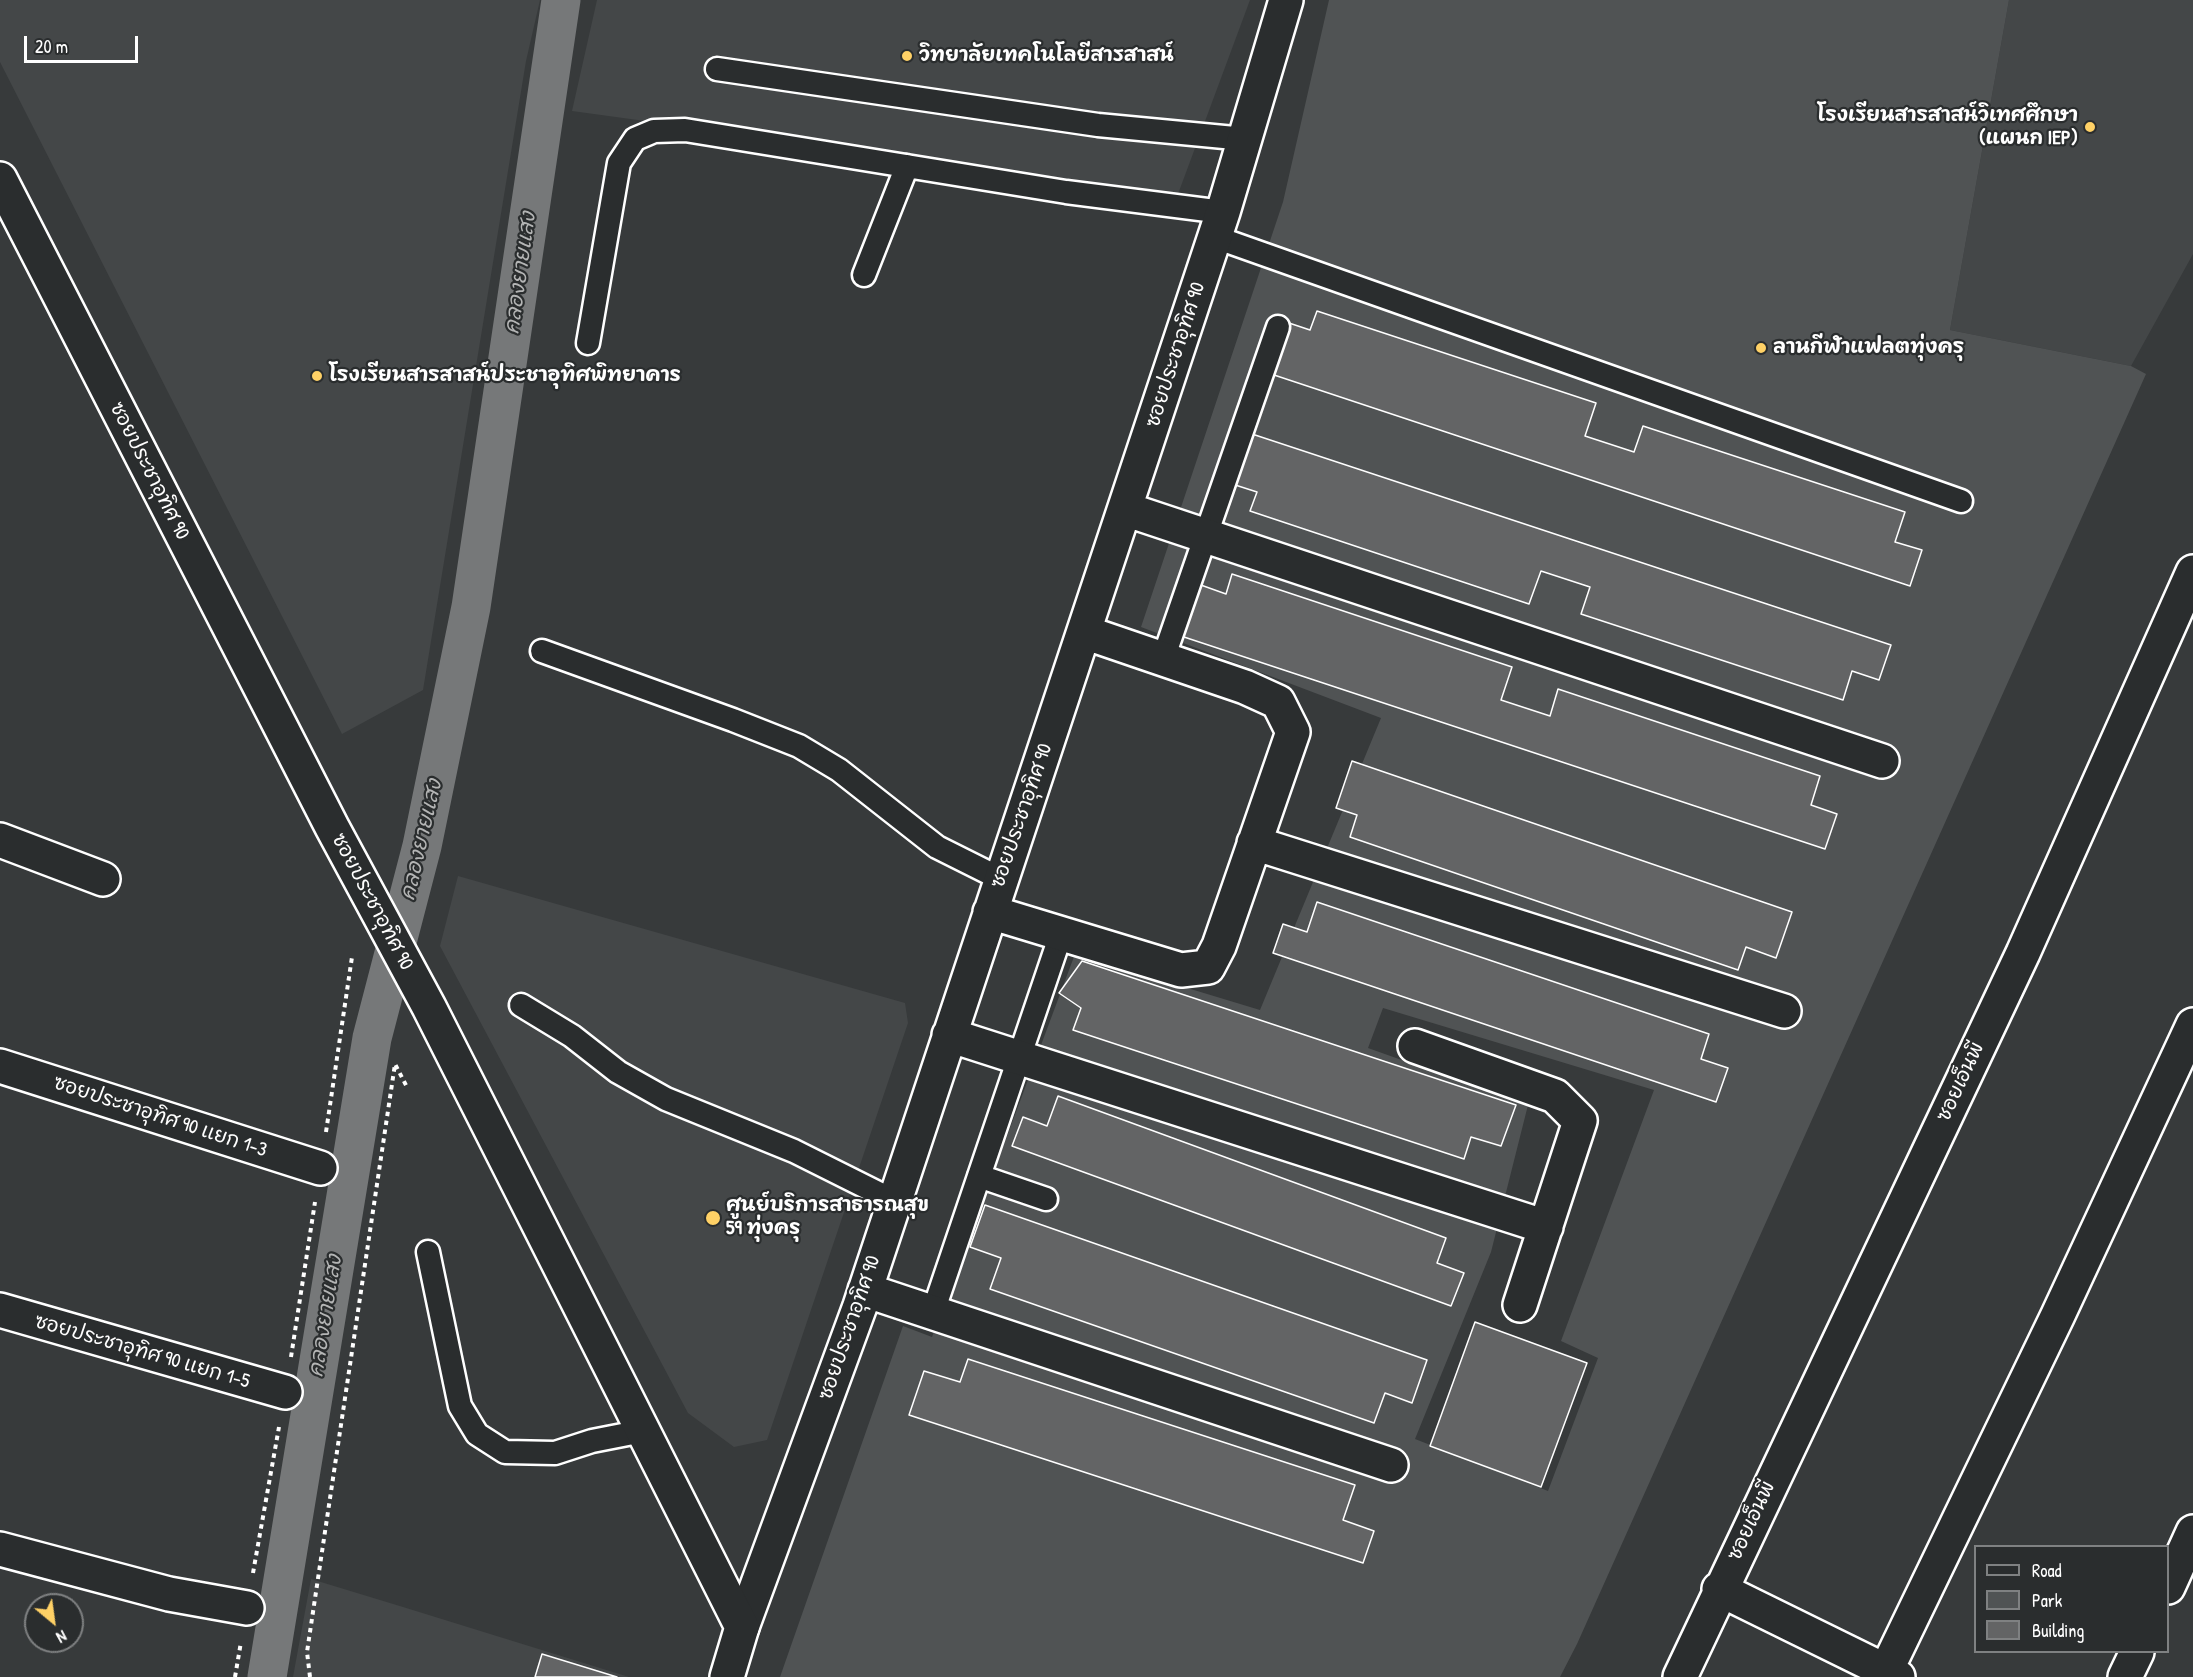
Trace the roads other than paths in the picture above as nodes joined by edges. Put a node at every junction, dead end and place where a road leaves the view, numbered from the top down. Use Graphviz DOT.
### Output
graph roads {
  1 [pos="1286,0"];
  2 [pos="717,69"];
  3 [pos="1245,139"];
  4 [pos="907,166"];
  5 [pos="0,178"];
  6 [pos="1219,224"];
  7 [pos="864,275"];
  8 [pos="1278,327"];
  9 [pos="588,343"];
  10 [pos="1961,501"];
  11 [pos="1125,509"];
  12 [pos="1206,536"];
  13 [pos="2193,572"];
  14 [pos="1084,632"];
  15 [pos="542,651"];
  16 [pos="1163,659"];
  17 [pos="1882,761"];
  18 [pos="0,840"];
  19 [pos="1254,843"];
  20 [pos="103,879"];
  21 [pos="1001,879"];
  22 [pos="990,912"];
  23 [pos="1061,934"];
  24 [pos="521,1005"];
  25 [pos="1784,1011"];
  26 [pos="2193,1025"];
  27 [pos="949,1035"];
  28 [pos="1415,1046"];
  29 [pos="1019,1057"];
  30 [pos="0,1066"];
  31 [pos="320,1168"];
  32 [pos="979,1176"];
  33 [pos="1046,1199"];
  34 [pos="894,1201"];
  35 [pos="1546,1227"];
  36 [pos="428,1252"];
  37 [pos="865,1290"];
  38 [pos="1520,1305"];
  39 [pos="0,1310"];
  40 [pos="933,1312"];
  41 [pos="285,1392"];
  42 [pos="643,1431"];
  43 [pos="1391,1465"];
  44 [pos="2193,1532"];
  45 [pos="0,1549"];
  46 [pos="2169,1585"];
  47 [pos="1719,1589"];
  48 [pos="247,1608"];
  49 [pos="742,1627"];
  50 [pos="2137,1653"];
  51 [pos="1889,1675"];
  52 [pos="727,1677"];
  53 [pos="1680,1677"];
  54 [pos="2125,1677"];
  1 -- 3 [label="street, ซอยประชาอุทิศ 90"];
  2 -- 3 [label="lane"];
  3 -- 6 [label="street, ซอยประชาอุทิศ 90"];
  4 -- 6 [label="lane"];
  4 -- 7 [label="lane"];
  4 -- 9 [label="lane"];
  5 -- 42 [label="street, ซอยประชาอุทิศ 90"];
  6 -- 10 [label="lane"];
  6 -- 11 [label="street, ซอยประชาอุทิศ 90"];
  8 -- 12 [label="lane"];
  11 -- 12 [label="street"];
  11 -- 14 [label="street, ซอยประชาอุทิศ 90"];
  12 -- 16 [label="lane"];
  12 -- 17 [label="street"];
  13 -- 47 [label="street, ซอยเอ็นพี"];
  14 -- 16 [label="street"];
  14 -- 21 [label="street, ซอยประชาอุทิศ 90"];
  15 -- 21 [label="lane"];
  16 -- 19 [label="street"];
  18 -- 20 [label="street"];
  19 -- 23 [label="street"];
  19 -- 25 [label="street"];
  21 -- 22 [label="street, ซอยประชาอุทิศ 90"];
  22 -- 23 [label="street"];
  22 -- 27 [label="street, ซอยประชาอุทิศ 90"];
  23 -- 29 [label="lane"];
  24 -- 34 [label="lane"];
  26 -- 51 [label="street"];
  27 -- 29 [label="street"];
  27 -- 34 [label="street, ซอยประชาอุทิศ 90"];
  28 -- 35 [label="street"];
  29 -- 32 [label="lane"];
  29 -- 35 [label="street"];
  30 -- 31 [label="street, ซอยประชาอุทิศ 90 แยก 1-3"];
  32 -- 33 [label="lane"];
  32 -- 40 [label="lane"];
  34 -- 37 [label="street, ซอยประชาอุทิศ 90"];
  35 -- 38 [label="street"];
  36 -- 42 [label="lane"];
  37 -- 40 [label="street"];
  37 -- 49 [label="street, ซอยประชาอุทิศ 90"];
  39 -- 41 [label="street, ซอยประชาอุทิศ 90 แยก 1-5"];
  40 -- 43 [label="street"];
  42 -- 49 [label="street, ซอยประชาอุทิศ 90"];
  44 -- 46 [label="street"];
  45 -- 48 [label="street"];
  47 -- 51 [label="street"];
  47 -- 53 [label="street, ซอยเอ็นพี"];
  49 -- 52 [label="street, ซอยประชาอุทิศ 90"];
  50 -- 54 [label="street"];
}
